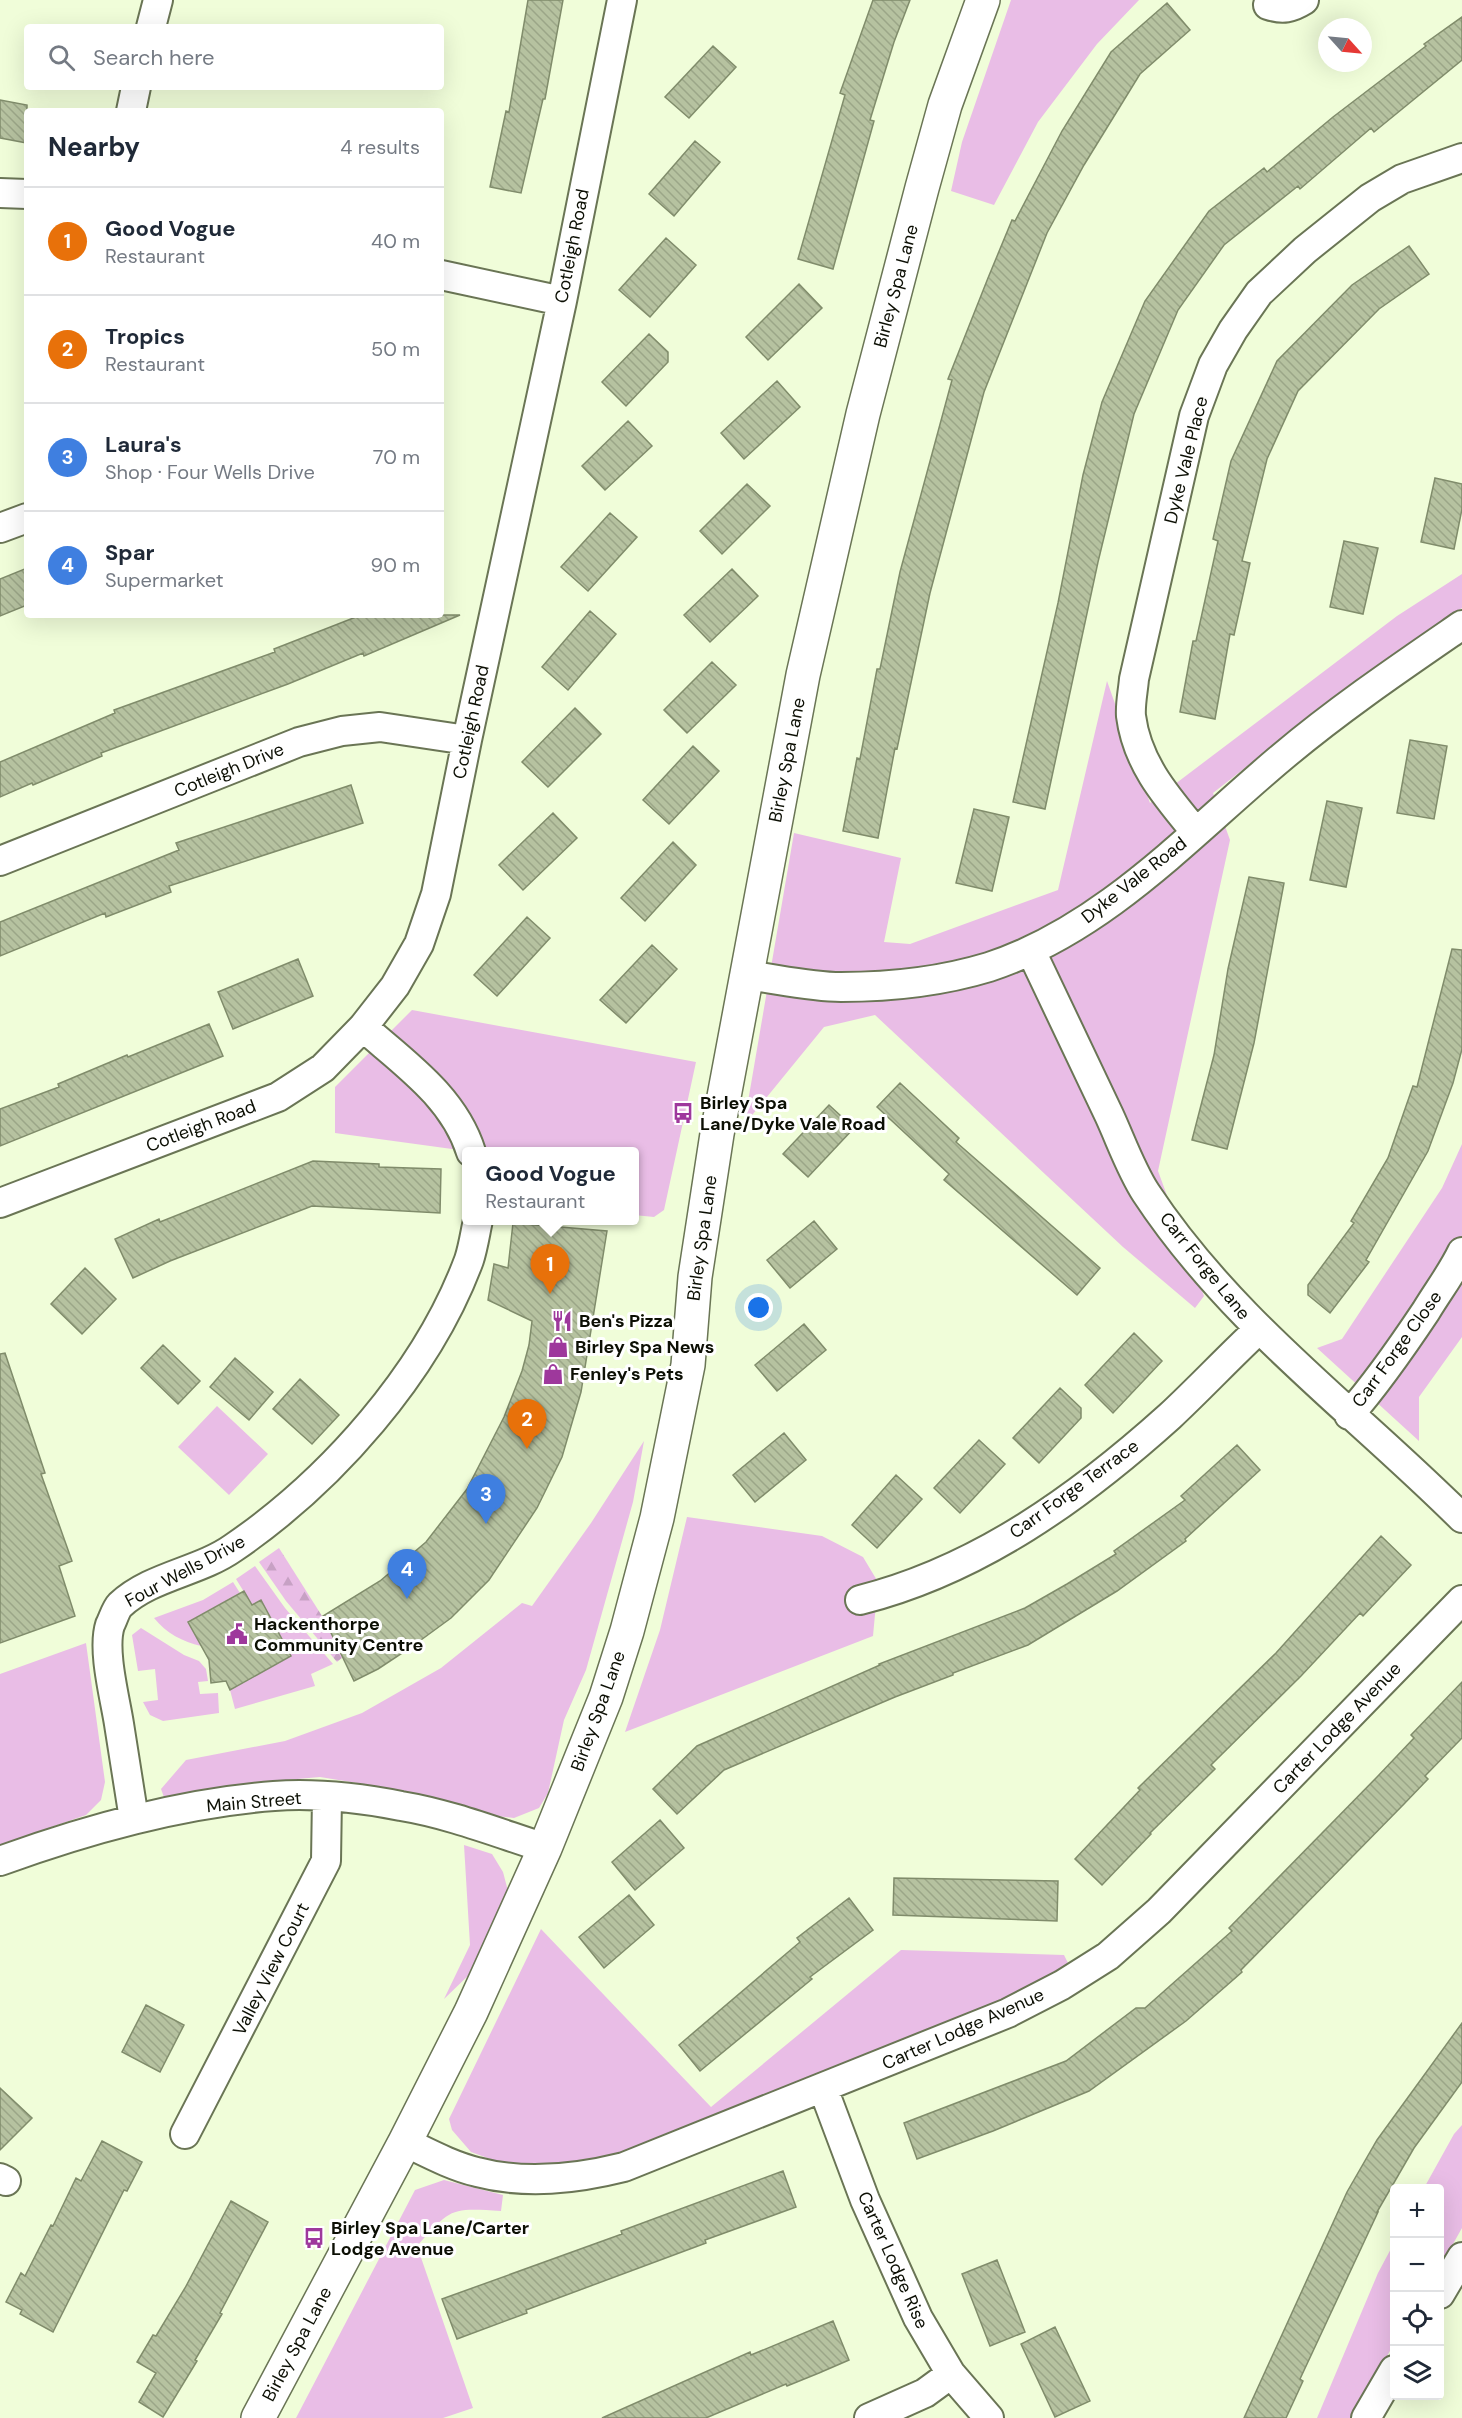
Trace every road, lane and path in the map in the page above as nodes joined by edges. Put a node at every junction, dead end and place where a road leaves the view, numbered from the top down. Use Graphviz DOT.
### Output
graph roads {
  1 [pos="158,0"];
  2 [pos="622,0"];
  3 [pos="983,0"];
  4 [pos="1304,0"];
  5 [pos="1268,5"];
  6 [pos="152,24"];
  7 [pos="135,90"];
  8 [pos="132,108"];
  9 [pos="1462,158"];
  10 [pos="0,193"];
  11 [pos="24,194"];
  12 [pos="444,276"];
  13 [pos="562,301"];
  14 [pos="24,519"];
  15 [pos="0,528"];
  16 [pos="1462,625"];
  17 [pos="466,740"];
  18 [pos="1195,831"];
  19 [pos="0,861"];
  20 [pos="1032,951"];
  21 [pos="746,975"];
  22 [pos="363,1027"];
  23 [pos="470,1147"];
  24 [pos="0,1203"];
  25 [pos="477,1225"];
  26 [pos="1462,1252"];
  27 [pos="1258,1329"];
  28 [pos="1349,1415"];
  29 [pos="1462,1518"];
  30 [pos="860,1600"];
  31 [pos="1462,1600"];
  32 [pos="327,1797"];
  33 [pos="134,1818"];
  34 [pos="545,1848"];
  35 [pos="0,1861"];
  36 [pos="823,2088"];
  37 [pos="185,2134"];
  38 [pos="405,2142"];
  39 [pos="1462,2258"];
  40 [pos="1441,2292"];
  41 [pos="951,2374"];
  42 [pos="1390,2378"];
  43 [pos="258,2418"];
  44 [pos="869,2418"];
  45 [pos="989,2418"];
  46 [pos="1366,2418"];
  1 -- 6 [label="street"];
  2 -- 13 [label="street, Cotleigh Road"];
  3 -- 21 [label="street, Birley Spa Lane"];
  4 -- 5 [label="street"];
  7 -- 8 [label="street"];
  9 -- 18 [label="street, Dyke Vale Place"];
  10 -- 11 [label="street"];
  12 -- 13 [label="street"];
  13 -- 17 [label="street, Cotleigh Road"];
  14 -- 15 [label="street"];
  16 -- 18 [label="street, Dyke Vale Road"];
  17 -- 19 [label="street, Cotleigh Drive"];
  17 -- 22 [label="street, Cotleigh Road"];
  18 -- 20 [label="street, Dyke Vale Road"];
  20 -- 21 [label="street, Dyke Vale Road"];
  20 -- 27 [label="street, Carr Forge Lane"];
  21 -- 34 [label="street, Birley Spa Lane"];
  22 -- 23 [label="street"];
  22 -- 24 [label="street, Cotleigh Road"];
  25 -- 33 [label="street, Four Wells Drive"];
  26 -- 28 [label="street, Carr Forge Close"];
  27 -- 28 [label="street, Carr Forge Lane"];
  27 -- 30 [label="street, Carr Forge Terrace"];
  28 -- 29 [label="street, Carr Forge Lane"];
  31 -- 36 [label="street, Carter Lodge Avenue"];
  32 -- 33 [label="street, Main Street"];
  32 -- 34 [label="street, Main Street"];
  32 -- 37 [label="street, Valley View Court"];
  33 -- 35 [label="street, Main Street"];
  34 -- 38 [label="street, Birley Spa Lane"];
  36 -- 38 [label="street, Carter Lodge Avenue"];
  36 -- 41 [label="street, Carter Lodge Rise"];
  38 -- 43 [label="street, Birley Spa Lane"];
  39 -- 40 [label="street"];
  41 -- 44 [label="street"];
  41 -- 45 [label="street, Carter Lodge Rise"];
  42 -- 46 [label="street"];
}
